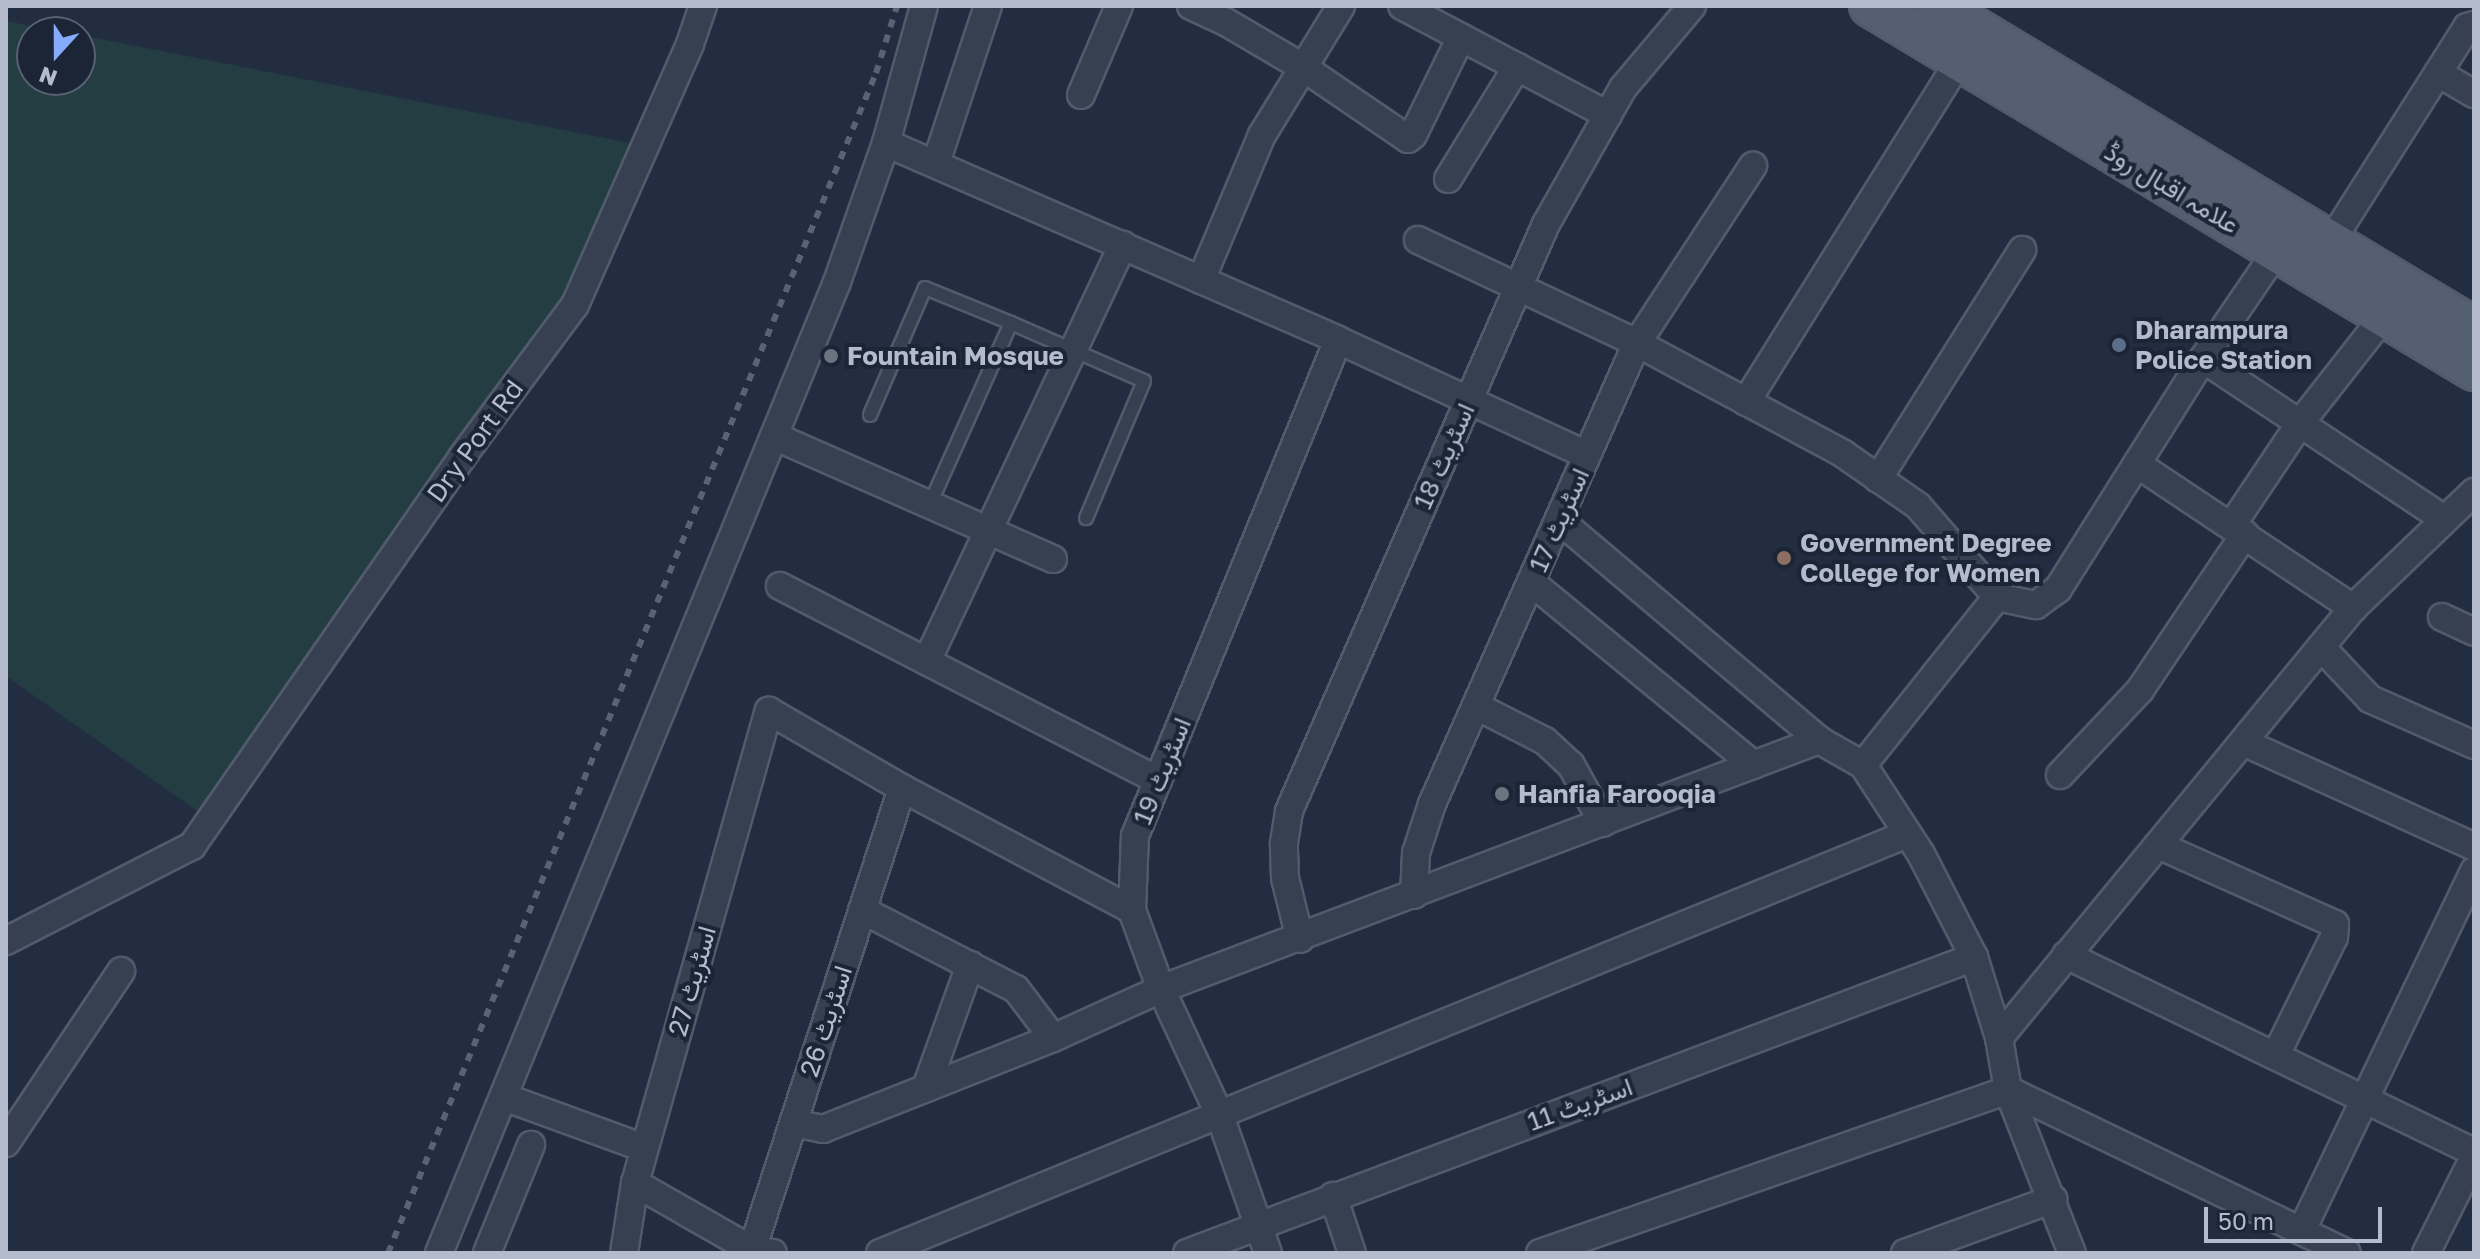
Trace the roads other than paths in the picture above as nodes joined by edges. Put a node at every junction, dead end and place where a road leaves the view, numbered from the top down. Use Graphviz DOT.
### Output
graph roads {
  1 [pos="703,6"];
  2 [pos="924,6"];
  3 [pos="988,6"];
  4 [pos="1119,6"];
  5 [pos="1191,6"];
  6 [pos="1341,6"];
  7 [pos="1402,6"];
  8 [pos="1692,6"];
  9 [pos="1870,6"];
  10 [pos="1963,24"];
  11 [pos="2470,26"];
  12 [pos="1461,37"];
  13 [pos="1517,67"];
  14 [pos="1304,68"];
  15 [pos="2438,73"];
  16 [pos="2474,94"];
  17 [pos="1081,95"];
  18 [pos="1608,115"];
  19 [pos="886,143"];
  20 [pos="936,163"];
  21 [pos="1753,166"];
  22 [pos="1448,179"];
  23 [pos="1418,240"];
  24 [pos="2330,243"];
  25 [pos="1123,245"];
  26 [pos="2022,250"];
  27 [pos="2276,252"];
  28 [pos="1201,280"];
  29 [pos="1517,289"];
  30 [pos="2384,316"];
  31 [pos="1011,323"];
  32 [pos="1338,340"];
  33 [pos="1637,343"];
  34 [pos="2470,347"];
  35 [pos="1073,350"];
  36 [pos="2203,359"];
  37 [pos="1468,402"];
  38 [pos="1746,402"];
  39 [pos="870,415"];
  40 [pos="2301,422"];
  41 [pos="774,436"];
  42 [pos="1587,455"];
  43 [pos="2137,464"];
  44 [pos="1878,479"];
  45 [pos="2474,492"];
  46 [pos="930,504"];
  47 [pos="1086,518"];
  48 [pos="2444,519"];
  49 [pos="1559,520"];
  50 [pos="989,530"];
  51 [pos="2239,530"];
  52 [pos="1053,559"];
  53 [pos="1531,582"];
  54 [pos="780,586"];
  55 [pos="1997,597"];
  56 [pos="2353,608"];
  57 [pos="2442,617"];
  58 [pos="2474,632"];
  59 [pos="2321,647"];
  60 [pos="927,661"];
  61 [pos="1476,706"];
  62 [pos="1819,740"];
  63 [pos="2243,742"];
  64 [pos="2474,745"];
  65 [pos="1754,765"];
  66 [pos="1863,765"];
  67 [pos="2060,775"];
  68 [pos="1158,780"];
  69 [pos="902,788"];
  70 [pos="1603,823"];
  71 [pos="1907,834"];
  72 [pos="2158,845"];
  73 [pos="2474,847"];
  74 [pos="2474,871"];
  75 [pos="1414,895"];
  76 [pos="862,910"];
  77 [pos="1132,910"];
  78 [pos="1300,939"];
  79 [pos="6,941"];
  80 [pos="2066,955"];
  81 [pos="1974,957"];
  82 [pos="970,965"];
  83 [pos="121,971"];
  84 [pos="1161,989"];
  85 [pos="1053,1038"];
  86 [pos="1999,1038"];
  87 [pos="2276,1055"];
  88 [pos="926,1088"];
  89 [pos="2008,1090"];
  90 [pos="2366,1098"];
  91 [pos="512,1100"];
  92 [pos="1220,1116"];
  93 [pos="793,1123"];
  94 [pos="6,1143"];
  95 [pos="531,1145"];
  96 [pos="644,1148"];
  97 [pos="2474,1155"];
  98 [pos="635,1183"];
  99 [pos="1333,1196"];
  100 [pos="2053,1199"];
  101 [pos="1259,1224"];
  102 [pos="2302,1230"];
  103 [pos="759,1252"];
  104 [pos="439,1253"];
  105 [pos="487,1253"];
  106 [pos="624,1253"];
  107 [pos="880,1253"];
  108 [pos="1187,1253"];
  109 [pos="1268,1253"];
  110 [pos="1352,1253"];
  111 [pos="1540,1253"];
  112 [pos="1905,1253"];
  113 [pos="2072,1253"];
  114 [pos="2347,1253"];
  115 [pos="2426,1253"];
  1 -- 79 [label="street, Dry Port Rd"];
  2 -- 19 [label="street"];
  3 -- 20 [label="street"];
  4 -- 17 [label="street"];
  5 -- 14 [label="street"];
  6 -- 14 [label="street"];
  7 -- 12 [label="street"];
  8 -- 18 [label="street, اسٹریٹ 18"];
  9 -- 10 [label="main road, علامہ اقبال روڈ"];
  10 -- 24 [label="main road, علامہ اقبال روڈ"];
  10 -- 27 [label="main road, علامہ اقبال روڈ"];
  10 -- 38 [label="street"];
  11 -- 15 [label="street"];
  12 -- 13 [label="street"];
  12 -- 14 [label="street"];
  13 -- 18 [label="street"];
  13 -- 22 [label="street"];
  14 -- 28 [label="street"];
  15 -- 16 [label="street"];
  15 -- 24 [label="street"];
  18 -- 29 [label="street, اسٹریٹ 18"];
  19 -- 20 [label="street"];
  19 -- 41 [label="street"];
  20 -- 25 [label="street"];
  21 -- 33 [label="street, اسٹریٹ 17"];
  23 -- 29 [label="street"];
  24 -- 34 [label="main road, علامہ اقبال روڈ"];
  25 -- 28 [label="street"];
  25 -- 35 [label="street"];
  26 -- 44 [label="street"];
  27 -- 30 [label="main road, علامہ اقبال روڈ"];
  27 -- 36 [label="street"];
  28 -- 32 [label="street"];
  29 -- 33 [label="street"];
  29 -- 37 [label="street, اسٹریٹ 18"];
  30 -- 34 [label="main road, علامہ اقبال روڈ"];
  30 -- 40 [label="street"];
  31 -- 35 [label="lane"];
  31 -- 39 [label="lane"];
  31 -- 46 [label="lane"];
  32 -- 37 [label="street"];
  32 -- 68 [label="street, اسٹریٹ 19"];
  33 -- 38 [label="street"];
  33 -- 42 [label="street, اسٹریٹ 17"];
  35 -- 47 [label="lane"];
  35 -- 50 [label="street"];
  36 -- 40 [label="street"];
  36 -- 43 [label="street"];
  37 -- 42 [label="street"];
  37 -- 78 [label="street, اسٹریٹ 18"];
  38 -- 44 [label="street"];
  40 -- 48 [label="street"];
  40 -- 51 [label="street"];
  41 -- 46 [label="street"];
  41 -- 104 [label="street"];
  42 -- 49 [label="street, اسٹریٹ 17"];
  43 -- 51 [label="street"];
  43 -- 55 [label="street"];
  44 -- 55 [label="street"];
  45 -- 48 [label="street"];
  46 -- 50 [label="street"];
  48 -- 56 [label="street"];
  49 -- 53 [label="street, اسٹریٹ 17"];
  49 -- 62 [label="street"];
  50 -- 52 [label="street"];
  50 -- 60 [label="street"];
  51 -- 56 [label="street"];
  51 -- 67 [label="street"];
  53 -- 61 [label="street, اسٹریٹ 17"];
  53 -- 65 [label="street"];
  54 -- 60 [label="street"];
  55 -- 66 [label="street"];
  56 -- 59 [label="street"];
  57 -- 58 [label="street"];
  59 -- 63 [label="street"];
  59 -- 64 [label="street"];
  60 -- 68 [label="street"];
  61 -- 70 [label="street"];
  61 -- 75 [label="street, اسٹریٹ 17"];
  62 -- 65 [label="street"];
  62 -- 66 [label="street"];
  63 -- 72 [label="street"];
  63 -- 73 [label="street"];
  65 -- 70 [label="street"];
  66 -- 71 [label="street"];
  68 -- 77 [label="street, اسٹریٹ 19"];
  69 -- 76 [label="street, اسٹریٹ 26"];
  69 -- 77 [label="street"];
  69 -- 96 [label="street, اسٹریٹ 27"];
  70 -- 75 [label="street"];
  71 -- 81 [label="street"];
  71 -- 92 [label="street"];
  72 -- 80 [label="street"];
  72 -- 87 [label="street"];
  74 -- 90 [label="street"];
  75 -- 78 [label="street"];
  76 -- 82 [label="street"];
  76 -- 93 [label="street, اسٹریٹ 26"];
  77 -- 84 [label="street, اسٹریٹ 19"];
  78 -- 84 [label="street"];
  80 -- 86 [label="street"];
  80 -- 87 [label="street"];
  81 -- 86 [label="street"];
  81 -- 99 [label="street, اسٹریٹ 11"];
  82 -- 85 [label="street"];
  82 -- 88 [label="street"];
  83 -- 94 [label="street"];
  84 -- 85 [label="street"];
  84 -- 92 [label="street, اسٹریٹ 19"];
  85 -- 88 [label="street"];
  86 -- 89 [label="street"];
  87 -- 90 [label="street"];
  88 -- 93 [label="street"];
  89 -- 100 [label="street"];
  89 -- 102 [label="street"];
  89 -- 111 [label="street"];
  90 -- 97 [label="street"];
  90 -- 102 [label="street"];
  91 -- 96 [label="street"];
  92 -- 101 [label="street, اسٹریٹ 19"];
  92 -- 107 [label="street"];
  93 -- 103 [label="street, اسٹریٹ 26"];
  95 -- 105 [label="street"];
  96 -- 98 [label="street, اسٹریٹ 27"];
  97 -- 115 [label="street"];
  98 -- 103 [label="street"];
  98 -- 106 [label="street, اسٹریٹ 27"];
  99 -- 101 [label="street, اسٹریٹ 11"];
  99 -- 110 [label="street"];
  100 -- 112 [label="street"];
  100 -- 113 [label="street"];
  101 -- 108 [label="street, اسٹریٹ 11"];
  101 -- 109 [label="street, اسٹریٹ 19"];
  102 -- 114 [label="street"];
}
